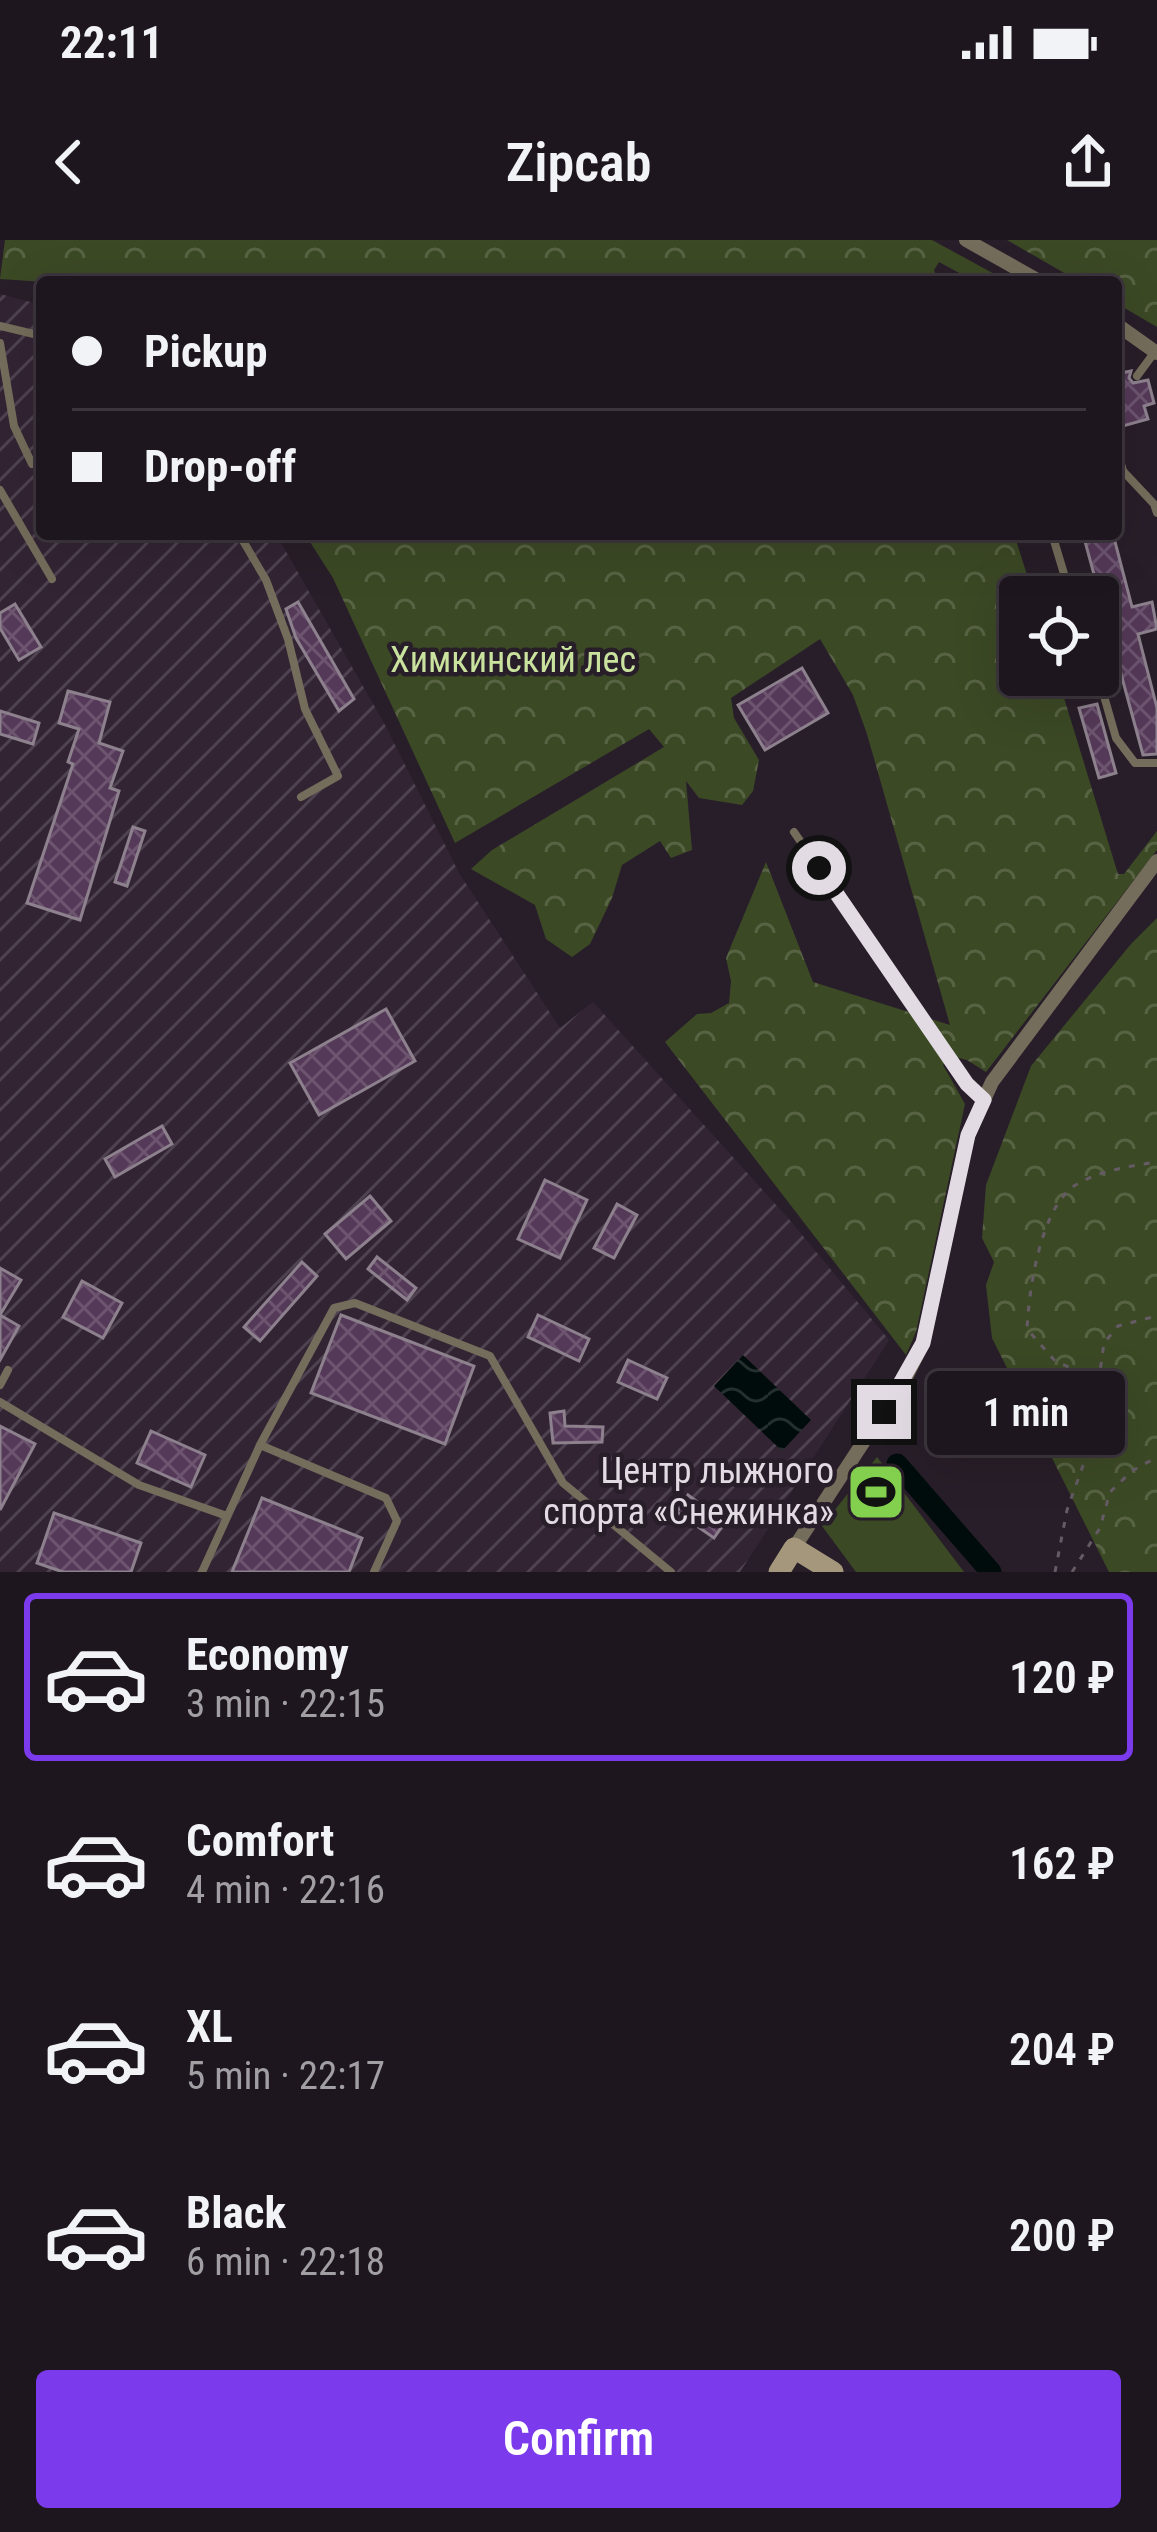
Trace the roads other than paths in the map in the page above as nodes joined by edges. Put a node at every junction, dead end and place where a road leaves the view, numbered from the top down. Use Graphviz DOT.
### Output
graph roads {
  1 [pos="966,240"];
  2 [pos="1030,276"];
  3 [pos="0,326"];
  4 [pos="1122,328"];
  5 [pos="36,335"];
  6 [pos="0,343"];
  7 [pos="1156,352"];
  8 [pos="1138,376"];
  9 [pos="32,464"];
  10 [pos="1122,465"];
  11 [pos="0,490"];
  12 [pos="1157,513"];
  13 [pos="242,540"];
  14 [pos="1054,540"];
  15 [pos="1065,576"];
  16 [pos="52,579"];
  17 [pos="1104,696"];
  18 [pos="1157,763"];
  19 [pos="301,796"];
  20 [pos="794,832"];
  21 [pos="1157,861"];
  22 [pos="984,1100"];
  23 [pos="8,1370"];
  24 [pos="0,1385"];
  25 [pos="0,1402"];
  26 [pos="260,1445"];
  27 [pos="227,1516"];
  28 [pos="794,1548"];
  29 [pos="375,1570"];
  30 [pos="780,1571"];
  31 [pos="202,1572"];
  32 [pos="387,1572"];
  33 [pos="671,1572"];
  34 [pos="833,1572"];
  1 -- 2 [label="street"];
  3 -- 5 [label="lane"];
  4 -- 7 [label="street"];
  6 -- 9 [label="lane"];
  7 -- 8 [label="lane"];
  10 -- 12 [label="lane"];
  11 -- 16 [label="lane"];
  13 -- 19 [label="lane"];
  14 -- 15 [label="lane"];
  17 -- 18 [label="lane"];
  20 -- 22 [label="lane"];
  21 -- 22 [label="street"];
  22 -- 28 [label="street"];
  23 -- 24 [label="lane"];
  25 -- 27 [label="lane"];
  26 -- 27 [label="lane"];
  26 -- 29 [label="lane"];
  26 -- 33 [label="lane"];
  27 -- 31 [label="lane"];
  28 -- 30 [label="street"];
  28 -- 34 [label="street"];
  29 -- 32 [label="lane"];
}
